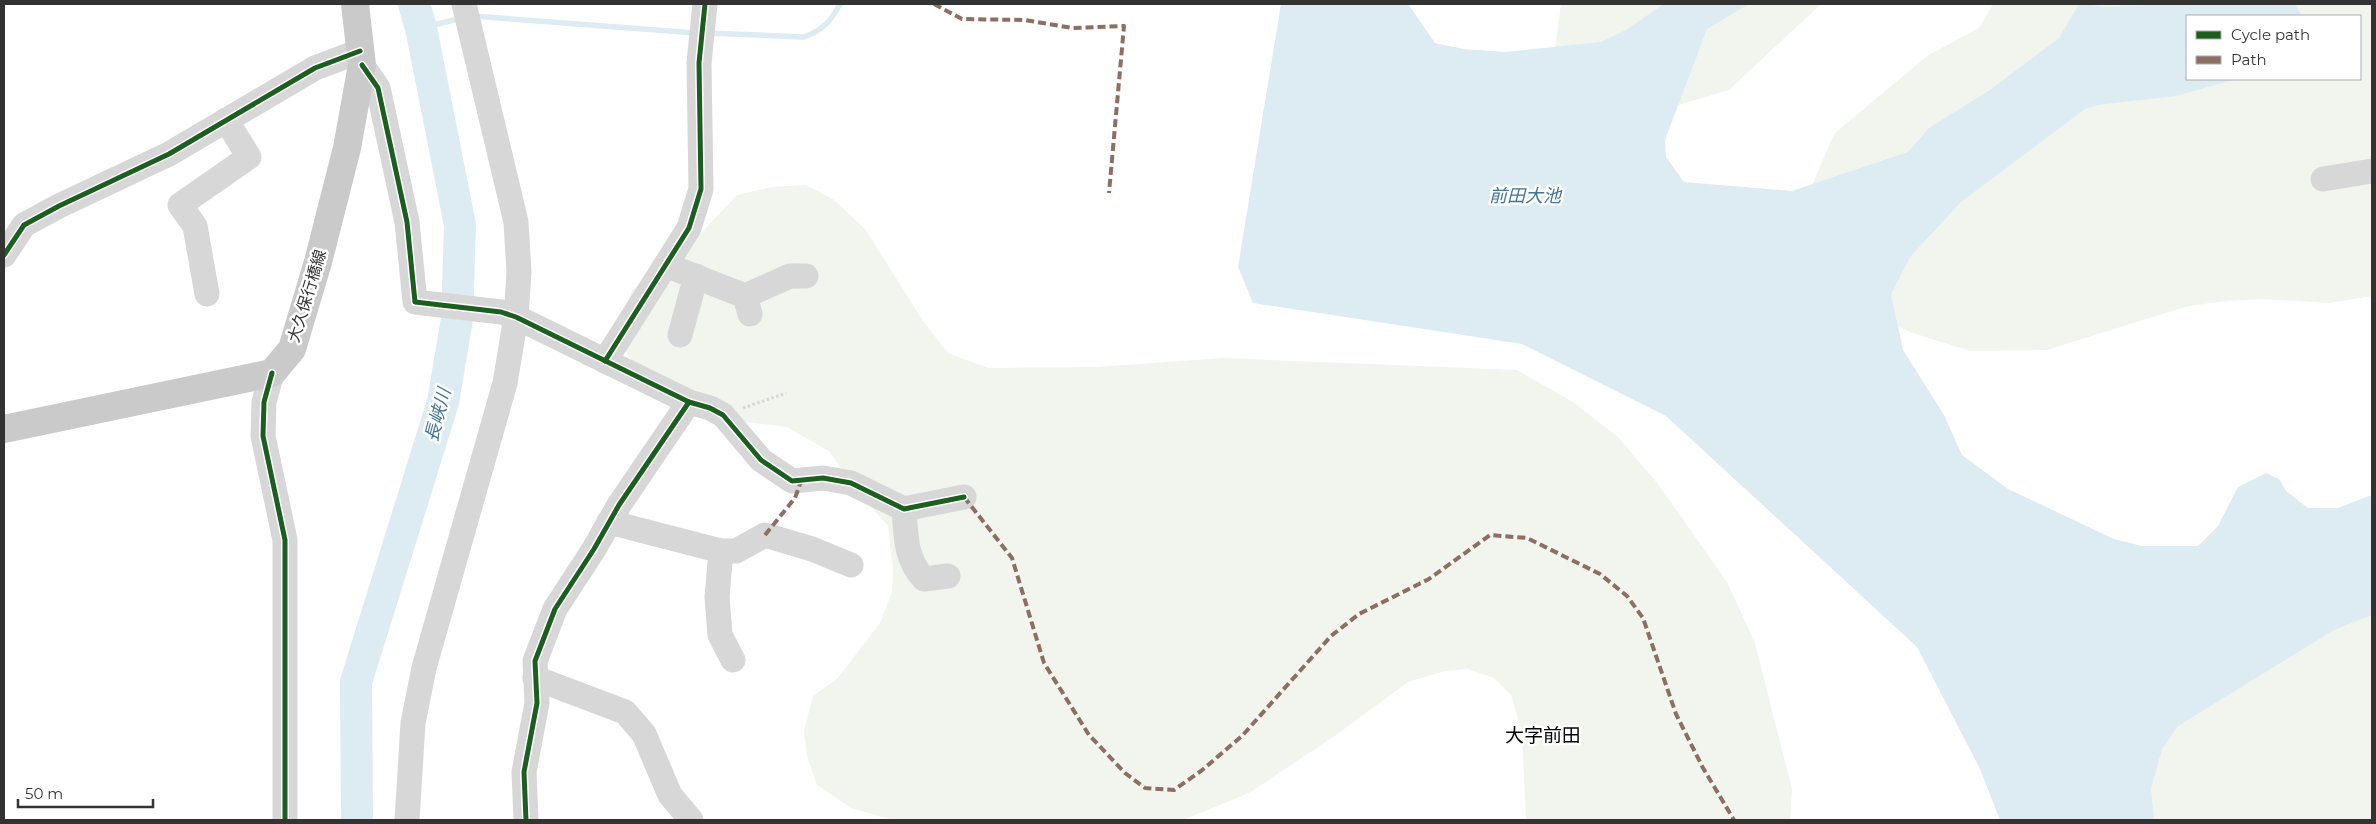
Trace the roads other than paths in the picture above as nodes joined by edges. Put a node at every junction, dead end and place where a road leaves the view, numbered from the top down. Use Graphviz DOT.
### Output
graph roads {
  1 [pos="355,4"];
  2 [pos="464,4"];
  3 [pos="705,4"];
  4 [pos="361,58"];
  5 [pos="226,120"];
  6 [pos="2372,171"];
  7 [pos="2323,179"];
  8 [pos="4,255"];
  9 [pos="666,265"];
  10 [pos="696,276"];
  11 [pos="806,276"];
  12 [pos="207,294"];
  13 [pos="508,314"];
  14 [pos="680,335"];
  15 [pos="605,361"];
  16 [pos="272,373"];
  17 [pos="689,402"];
  18 [pos="4,429"];
  19 [pos="964,497"];
  20 [pos="904,509"];
  21 [pos="609,522"];
  22 [pos="722,551"];
  23 [pos="851,565"];
  24 [pos="937,583"];
  25 [pos="733,660"];
  26 [pos="535,678"];
  27 [pos="285,820"];
  28 [pos="407,820"];
  29 [pos="526,820"];
  30 [pos="691,820"];
  1 -- 4 [label="main road, 大久保行橋線"];
  2 -- 13 [label="street"];
  3 -- 9 [label="street"];
  4 -- 5 [label="street"];
  4 -- 13 [label="street"];
  4 -- 16 [label="main road, 大久保行橋線"];
  5 -- 8 [label="street"];
  5 -- 12 [label="street"];
  6 -- 7 [label="street"];
  9 -- 10 [label="street"];
  9 -- 15 [label="street"];
  10 -- 11 [label="street"];
  10 -- 14 [label="street"];
  13 -- 15 [label="street"];
  13 -- 28 [label="street"];
  15 -- 17 [label="street"];
  16 -- 18 [label="main road"];
  16 -- 27 [label="street"];
  17 -- 20 [label="street"];
  17 -- 21 [label="street"];
  19 -- 20 [label="street"];
  20 -- 24 [label="street"];
  21 -- 22 [label="street"];
  21 -- 26 [label="street"];
  22 -- 23 [label="street"];
  22 -- 25 [label="street"];
  26 -- 29 [label="street"];
  26 -- 30 [label="street"];
}
